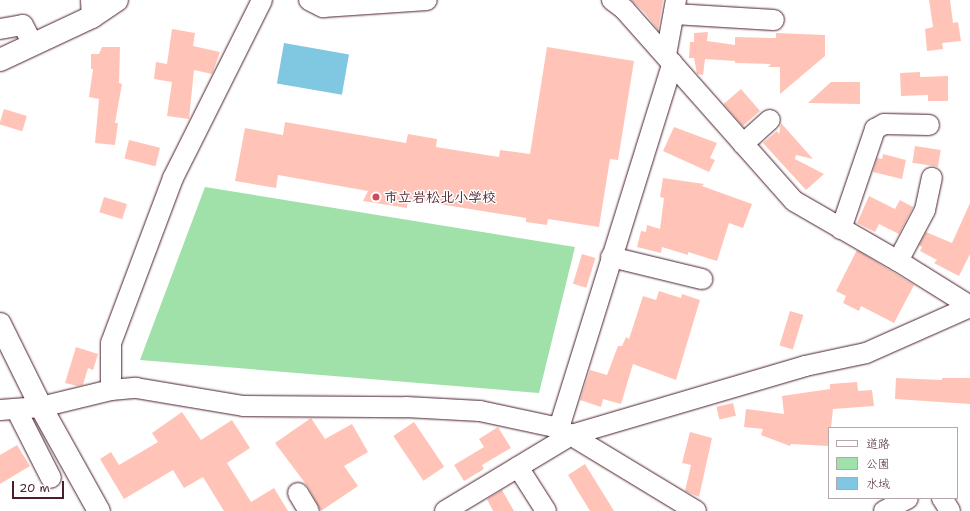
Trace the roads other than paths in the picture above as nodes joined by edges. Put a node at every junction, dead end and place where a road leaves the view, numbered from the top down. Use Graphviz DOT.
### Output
graph roads {
  1 [pos="117,0"];
  2 [pos="262,0"];
  3 [pos="427,0"];
  4 [pos="612,0"];
  5 [pos="319,2"];
  6 [pos="675,7"];
  7 [pos="92,9"];
  8 [pos="774,20"];
  9 [pos="0,29"];
  10 [pos="33,45"];
  11 [pos="670,59"];
  12 [pos="0,60"];
  13 [pos="770,120"];
  14 [pos="930,125"];
  15 [pos="743,144"];
  16 [pos="932,178"];
  17 [pos="841,229"];
  18 [pos="611,258"];
  19 [pos="898,261"];
  20 [pos="702,279"];
  21 [pos="970,307"];
  22 [pos="0,324"];
  23 [pos="111,390"];
  24 [pos="41,407"];
  25 [pos="8,409"];
  26 [pos="565,432"];
  27 [pos="518,467"];
  28 [pos="51,478"];
  29 [pos="298,493"];
  30 [pos="906,499"];
  31 [pos="943,499"];
  32 [pos="99,511"];
  33 [pos="309,511"];
  34 [pos="445,511"];
  35 [pos="546,511"];
  36 [pos="696,511"];
  37 [pos="884,511"];
  38 [pos="950,511"];
  1 -- 7 [label="street"];
  2 -- 23 [label="street"];
  3 -- 5 [label="street"];
  4 -- 11 [label="street"];
  6 -- 8 [label="street"];
  6 -- 11 [label="street"];
  7 -- 10 [label="street"];
  9 -- 10 [label="street"];
  10 -- 12 [label="street"];
  11 -- 15 [label="street"];
  11 -- 18 [label="street"];
  13 -- 15 [label="street"];
  14 -- 17 [label="street"];
  15 -- 17 [label="street"];
  16 -- 19 [label="street"];
  17 -- 19 [label="street"];
  18 -- 20 [label="street"];
  18 -- 26 [label="street"];
  19 -- 21 [label="street"];
  21 -- 26 [label="street"];
  22 -- 24 [label="street"];
  23 -- 24 [label="street"];
  23 -- 26 [label="street"];
  24 -- 25 [label="street"];
  24 -- 32 [label="street"];
  25 -- 28 [label="street"];
  26 -- 27 [label="street"];
  26 -- 36 [label="street"];
  27 -- 34 [label="street"];
  27 -- 35 [label="street"];
  29 -- 33 [label="street"];
  30 -- 37 [label="street"];
  31 -- 38 [label="street"];
}
